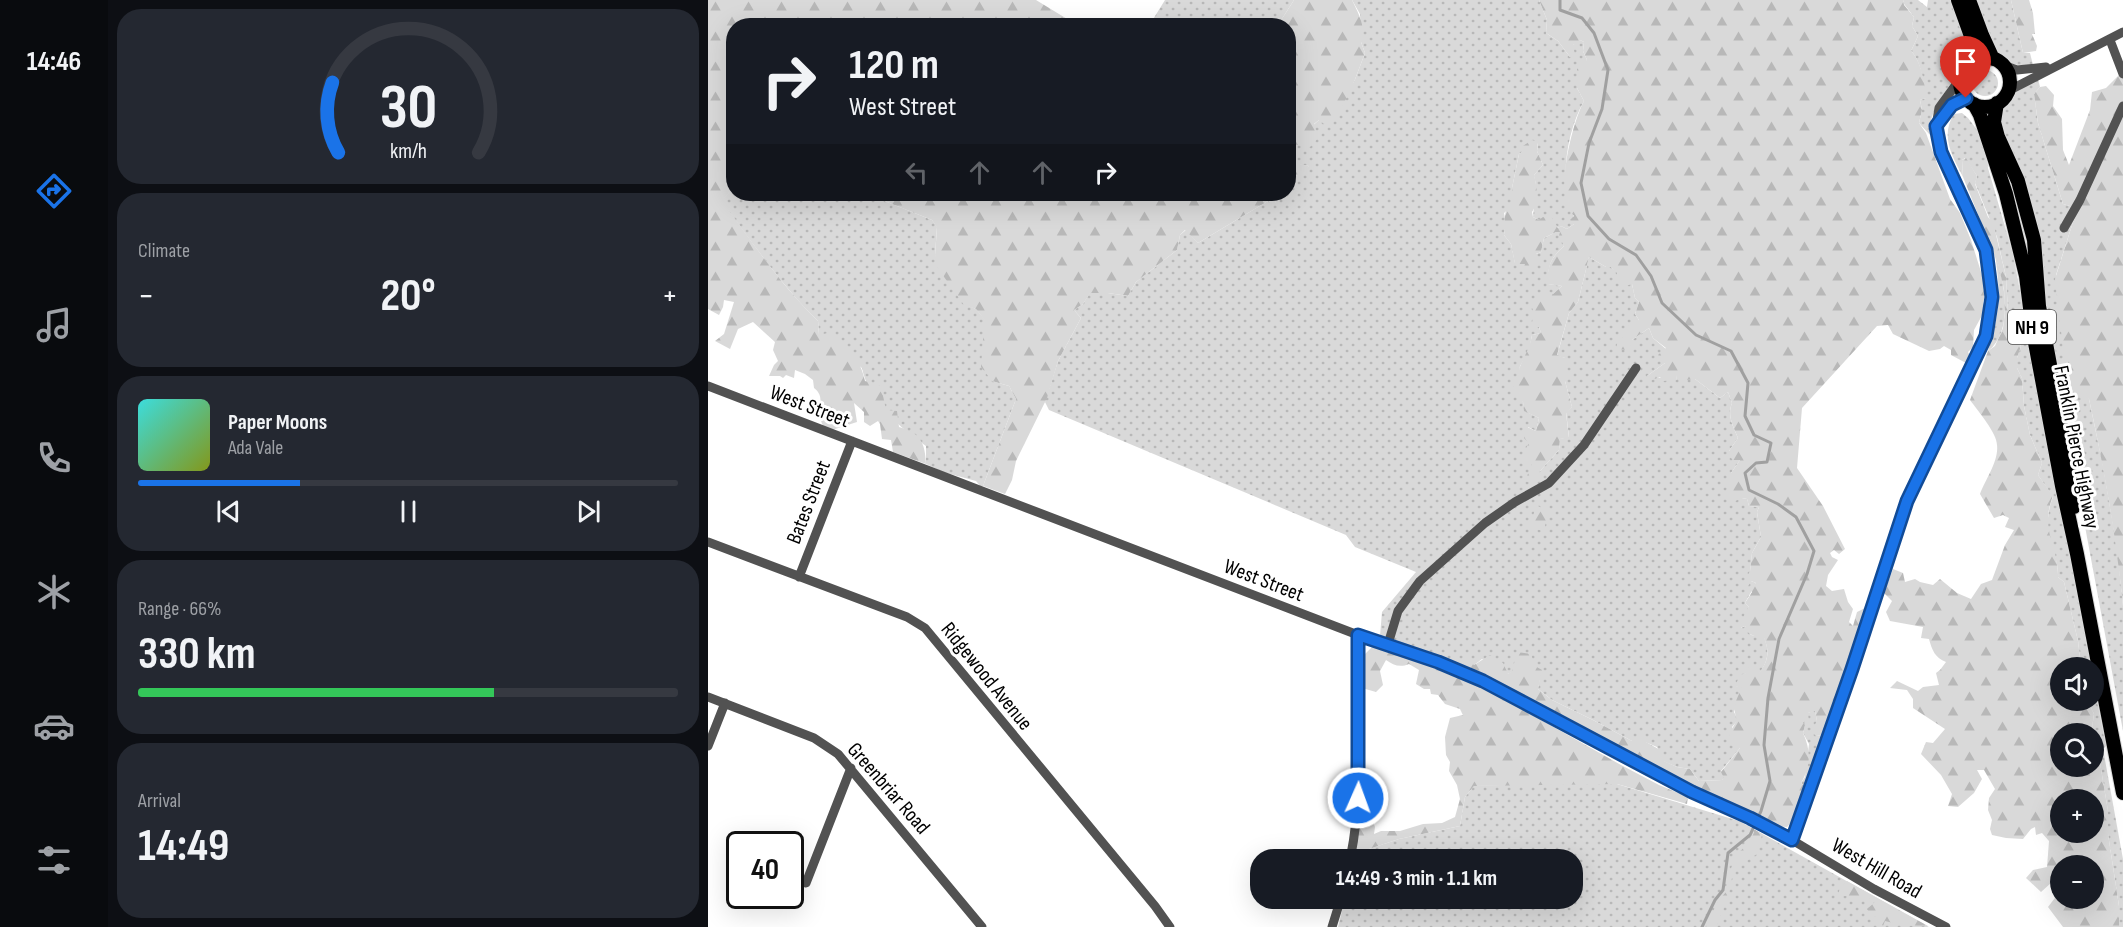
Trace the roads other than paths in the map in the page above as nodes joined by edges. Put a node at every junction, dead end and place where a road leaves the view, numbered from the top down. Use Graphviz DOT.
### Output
graph roads {
  1 [pos="1958,0"];
  2 [pos="1969,0"];
  3 [pos="2123,32"];
  4 [pos="2110,40"];
  5 [pos="1998,62"];
  6 [pos="1969,63"];
  7 [pos="2057,65"];
  8 [pos="2123,74"];
  9 [pos="1960,79"];
  10 [pos="2008,91"];
  11 [pos="1970,101"];
  12 [pos="1997,103"];
  13 [pos="2123,106"];
  14 [pos="1936,126"];
  15 [pos="2064,228"];
  16 [pos="1636,368"];
  17 [pos="708,386"];
  18 [pos="852,441"];
  19 [pos="708,542"];
  20 [pos="2077,554"];
  21 [pos="799,577"];
  22 [pos="1358,635"];
  23 [pos="1388,645"];
  24 [pos="708,697"];
  25 [pos="725,703"];
  26 [pos="708,746"];
  27 [pos="851,768"];
  28 [pos="2123,793"];
  29 [pos="1792,840"];
  30 [pos="1352,849"];
  31 [pos="806,883"];
  32 [pos="1338,909"];
  33 [pos="982,927"];
  34 [pos="1170,927"];
  35 [pos="1332,927"];
  36 [pos="1946,927"];
  1 -- 6 [label="highway"];
  2 -- 5 [label="highway"];
  3 -- 4 [label="street"];
  4 -- 7 [label="street"];
  4 -- 8 [label="street"];
  5 -- 6 [label="highway"];
  5 -- 7 [label="street"];
  5 -- 10 [label="highway"];
  6 -- 9 [label="highway"];
  7 -- 10 [label="street"];
  9 -- 11 [label="highway, NH 9"];
  9 -- 14 [label="street"];
  10 -- 12 [label="highway"];
  11 -- 12 [label="highway"];
  11 -- 14 [label="street"];
  11 -- 20 [label="highway, Franklin Pierce Highway / NH 9"];
  12 -- 20 [label="highway, Franklin Pierce Highway / NH 9"];
  13 -- 15 [label="street"];
  14 -- 29 [label="street"];
  16 -- 23 [label="street"];
  17 -- 18 [label="street, West Street"];
  18 -- 21 [label="street, Bates Street"];
  18 -- 22 [label="street, West Street"];
  19 -- 21 [label="street, Ridgewood Avenue"];
  20 -- 28 [label="highway, Franklin Pierce Highway / NH 9"];
  21 -- 34 [label="street, Ridgewood Avenue"];
  22 -- 23 [label="street, West Street"];
  22 -- 30 [label="street"];
  23 -- 29 [label="street, West Street"];
  24 -- 25 [label="street, Greenbriar Road"];
  25 -- 26 [label="street"];
  25 -- 27 [label="street, Greenbriar Road"];
  27 -- 31 [label="street"];
  27 -- 33 [label="street, Greenbriar Road"];
  29 -- 36 [label="street, West Hill Road"];
  32 -- 35 [label="street"];
}
